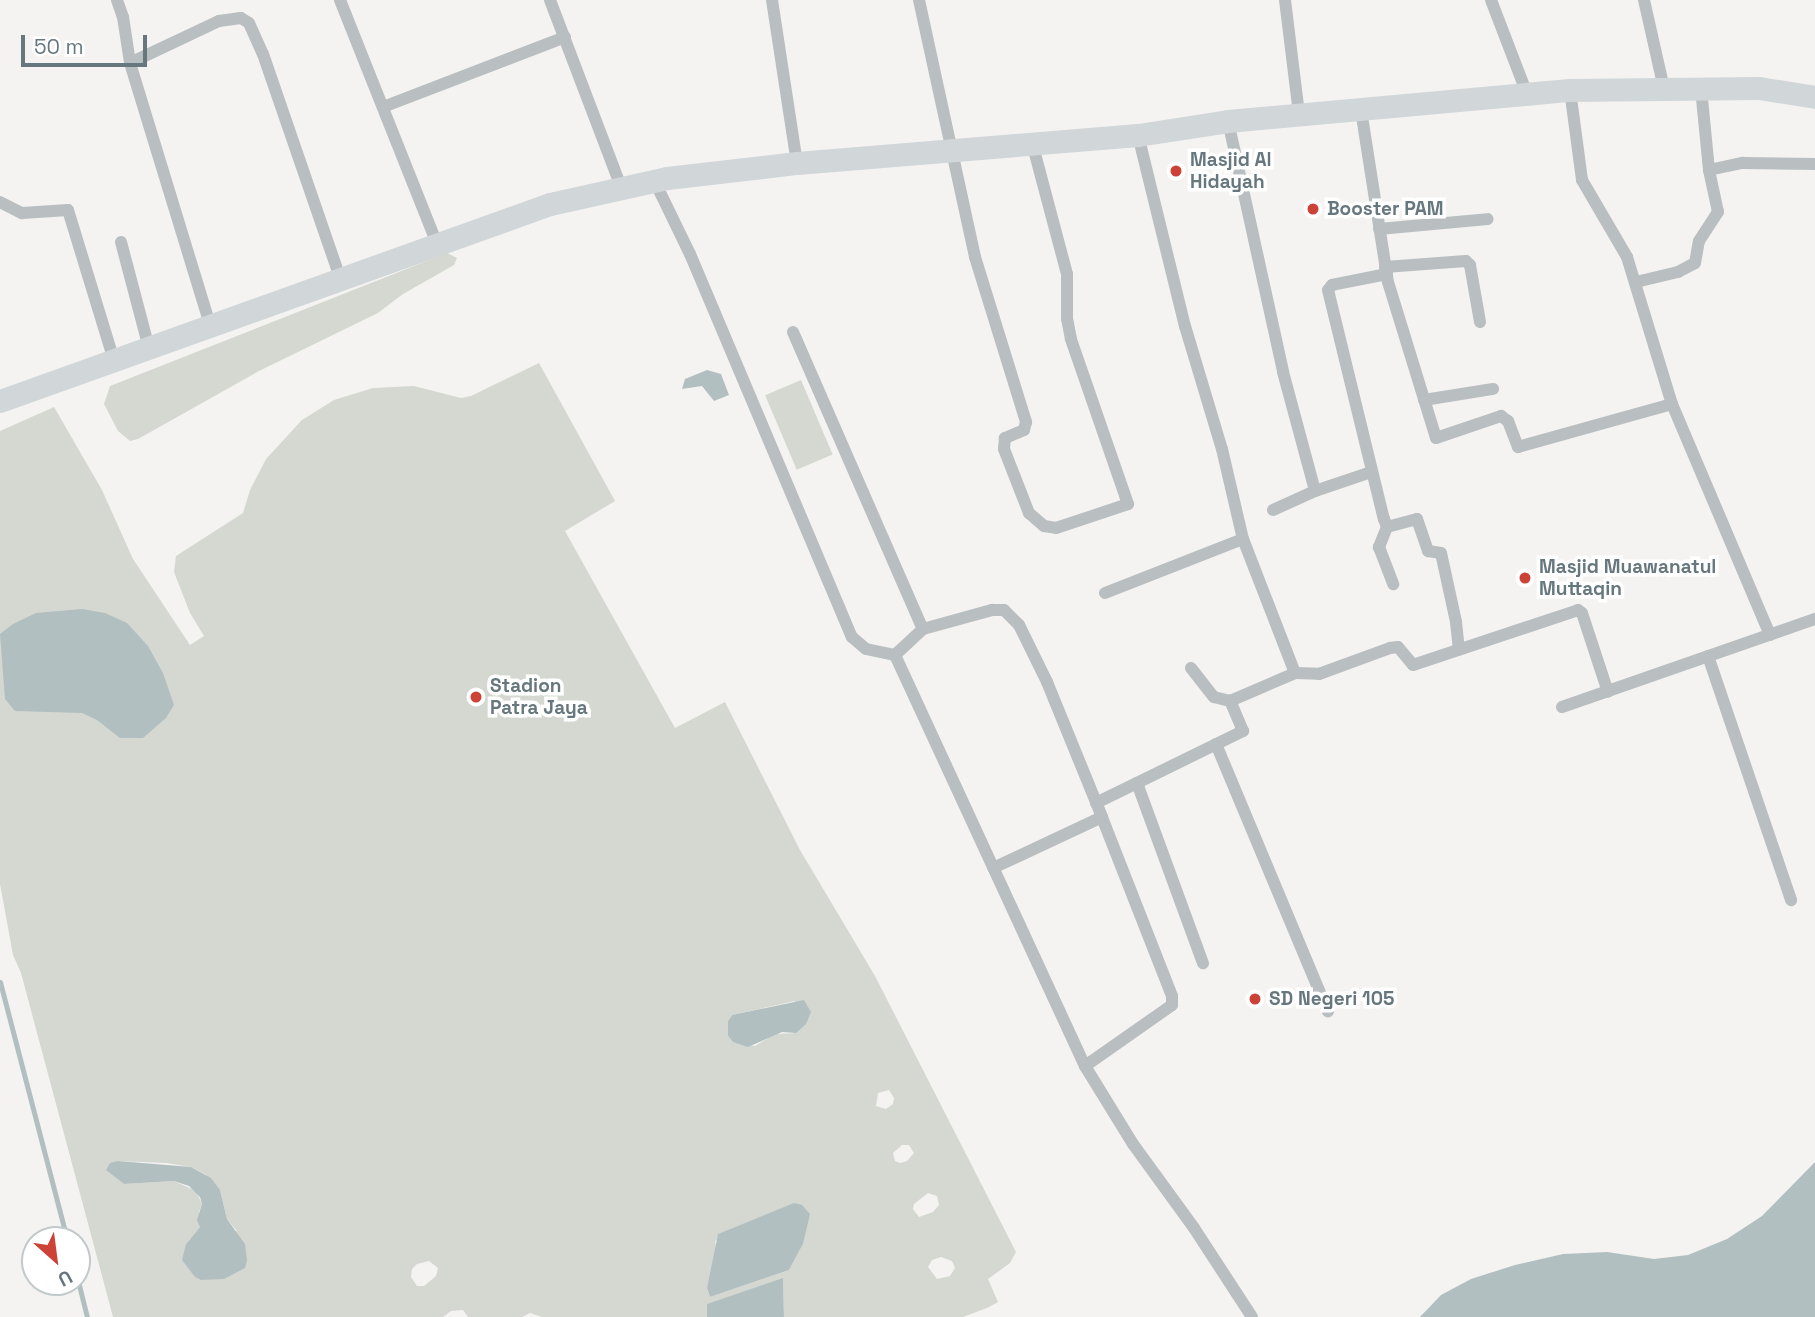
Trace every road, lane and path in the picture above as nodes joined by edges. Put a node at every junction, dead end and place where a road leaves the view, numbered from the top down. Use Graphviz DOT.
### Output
graph roads {
  1 [pos="117,0"];
  2 [pos="340,0"];
  3 [pos="550,0"];
  4 [pos="772,0"];
  5 [pos="919,0"];
  6 [pos="1285,0"];
  7 [pos="1491,0"];
  8 [pos="1644,0"];
  9 [pos="565,37"];
  10 [pos="130,63"];
  11 [pos="1664,89"];
  12 [pos="1701,89"];
  13 [pos="1570,90"];
  14 [pos="1527,94"];
  15 [pos="1815,97"];
  16 [pos="383,107"];
  17 [pos="1361,110"];
  18 [pos="1299,114"];
  19 [pos="1228,121"];
  20 [pos="1138,135"];
  21 [pos="1032,142"];
  22 [pos="953,149"];
  23 [pos="797,163"];
  24 [pos="1815,164"];
  25 [pos="1709,170"];
  26 [pos="655,182"];
  27 [pos="621,187"];
  28 [pos="0,202"];
  29 [pos="1488,219"];
  30 [pos="1379,229"];
  31 [pos="121,242"];
  32 [pos="437,244"];
  33 [pos="1386,270"];
  34 [pos="340,277"];
  35 [pos="1636,282"];
  36 [pos="1480,322"];
  37 [pos="210,325"];
  38 [pos="793,332"];
  39 [pos="149,348"];
  40 [pos="114,360"];
  41 [pos="1493,389"];
  42 [pos="1424,400"];
  43 [pos="0,401"];
  44 [pos="1672,404"];
  45 [pos="1371,472"];
  46 [pos="1315,491"];
  47 [pos="1273,510"];
  48 [pos="1387,527"];
  49 [pos="1243,539"];
  50 [pos="1393,584"];
  51 [pos="1105,593"];
  52 [pos="1815,619"];
  53 [pos="923,629"];
  54 [pos="1770,635"];
  55 [pos="1459,650"];
  56 [pos="895,655"];
  57 [pos="1708,656"];
  58 [pos="1191,668"];
  59 [pos="1295,673"];
  60 [pos="1608,692"];
  61 [pos="1230,701"];
  62 [pos="1562,707"];
  63 [pos="1216,744"];
  64 [pos="1137,783"];
  65 [pos="1096,803"];
  66 [pos="1102,817"];
  67 [pos="993,868"];
  68 [pos="1791,900"];
  69 [pos="1203,963"];
  70 [pos="1328,1012"];
  71 [pos="1085,1066"];
  72 [pos="1252,1317"];
  1 -- 10 [label="street"];
  2 -- 16 [label="street"];
  3 -- 9 [label="street"];
  4 -- 23 [label="street"];
  5 -- 22 [label="street"];
  6 -- 18 [label="street"];
  7 -- 14 [label="street"];
  8 -- 11 [label="street"];
  9 -- 16 [label="street"];
  9 -- 27 [label="street"];
  10 -- 34 [label="street"];
  10 -- 37 [label="street"];
  11 -- 12 [label="main road"];
  11 -- 13 [label="main road"];
  12 -- 15 [label="main road"];
  12 -- 25 [label="street"];
  13 -- 14 [label="main road"];
  13 -- 35 [label="street"];
  14 -- 17 [label="main road"];
  16 -- 32 [label="street"];
  17 -- 18 [label="main road"];
  17 -- 30 [label="street"];
  18 -- 19 [label="main road"];
  19 -- 20 [label="main road"];
  19 -- 46 [label="street"];
  20 -- 21 [label="main road"];
  20 -- 49 [label="street"];
  21 -- 22 [label="main road"];
  21 -- 22 [label="street"];
  22 -- 23 [label="main road"];
  23 -- 26 [label="main road"];
  24 -- 25 [label="street"];
  25 -- 35 [label="street"];
  26 -- 27 [label="main road"];
  26 -- 56 [label="street"];
  27 -- 32 [label="main road"];
  28 -- 40 [label="street"];
  29 -- 30 [label="street"];
  30 -- 33 [label="street"];
  31 -- 39 [label="street"];
  32 -- 34 [label="main road"];
  33 -- 36 [label="street"];
  33 -- 42 [label="street"];
  33 -- 45 [label="street"];
  34 -- 37 [label="main road"];
  35 -- 44 [label="street"];
  37 -- 39 [label="main road"];
  38 -- 53 [label="street"];
  39 -- 40 [label="main road"];
  40 -- 43 [label="main road"];
  41 -- 42 [label="street"];
  42 -- 44 [label="street"];
  44 -- 54 [label="street"];
  45 -- 46 [label="street"];
  45 -- 48 [label="street"];
  46 -- 47 [label="street"];
  48 -- 50 [label="street"];
  48 -- 55 [label="street"];
  49 -- 51 [label="street"];
  49 -- 59 [label="street"];
  52 -- 54 [label="street"];
  53 -- 56 [label="street"];
  53 -- 65 [label="street"];
  54 -- 57 [label="street"];
  55 -- 59 [label="street"];
  55 -- 60 [label="street"];
  56 -- 67 [label="street"];
  57 -- 60 [label="street"];
  57 -- 68 [label="street"];
  58 -- 61 [label="street"];
  59 -- 61 [label="street"];
  60 -- 62 [label="street"];
  61 -- 63 [label="street"];
  63 -- 64 [label="street"];
  63 -- 70 [label="street"];
  64 -- 65 [label="street"];
  64 -- 69 [label="street"];
  65 -- 66 [label="street"];
  66 -- 67 [label="street"];
  66 -- 71 [label="street"];
  67 -- 71 [label="street"];
  71 -- 72 [label="street"];
}
